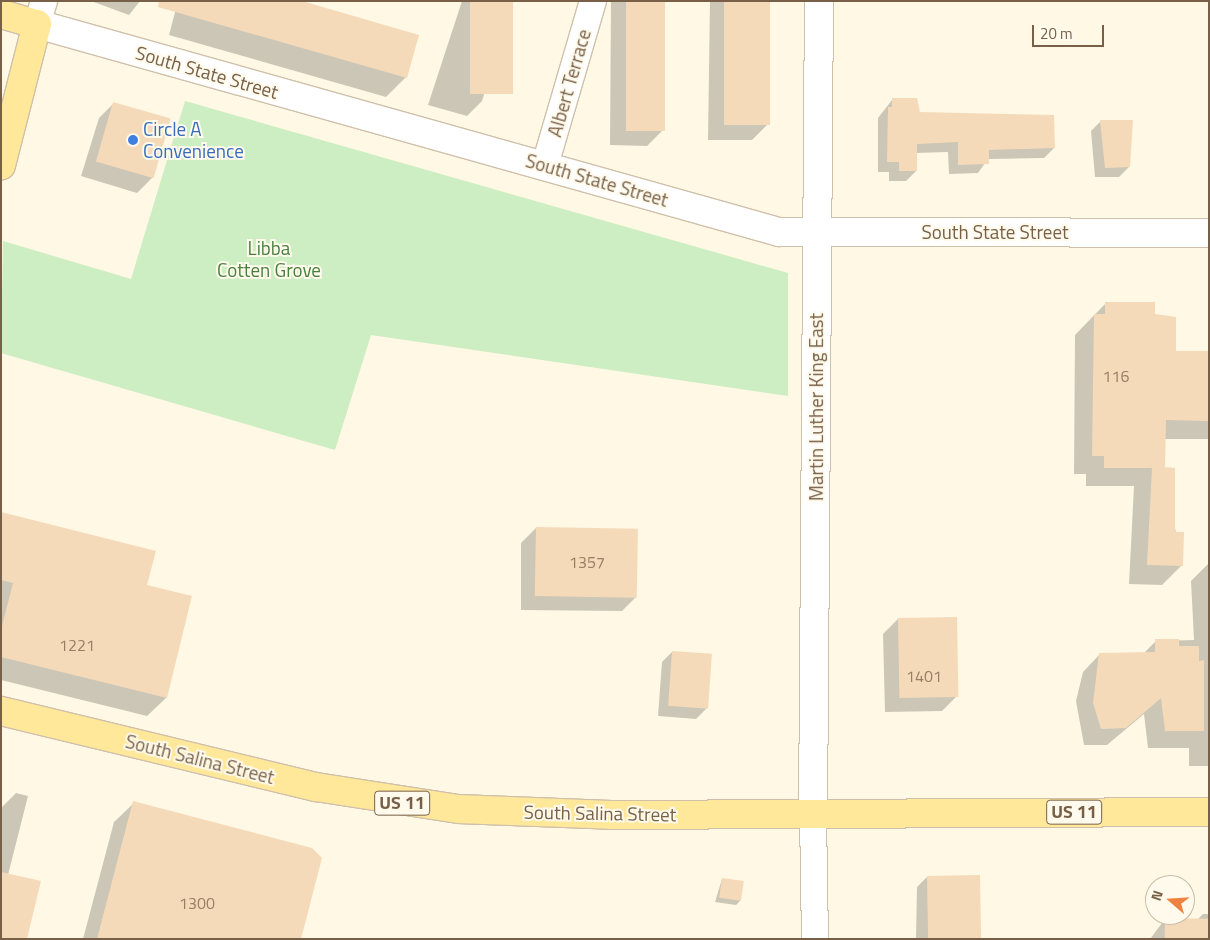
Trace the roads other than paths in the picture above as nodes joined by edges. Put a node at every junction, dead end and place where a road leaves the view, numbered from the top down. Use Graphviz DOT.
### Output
graph roads {
  1 [pos="593,1"];
  2 [pos="819,1"];
  3 [pos="41,13"];
  4 [pos="1,14"];
  5 [pos="1,165"];
  6 [pos="545,165"];
  7 [pos="1209,233"];
  8 [pos="817,235"];
  9 [pos="1,711"];
  10 [pos="1209,812"];
  11 [pos="813,814"];
  12 [pos="814,939"];
  1 -- 6 [label="street, Albert Terrace"];
  2 -- 8 [label="street, Martin Luther King East"];
  3 -- 4 [label="main road, South State Street"];
  3 -- 5 [label="main road"];
  3 -- 6 [label="street, South State Street"];
  6 -- 8 [label="street, South State Street"];
  7 -- 8 [label="street, South State Street"];
  8 -- 11 [label="street, Martin Luther King East"];
  9 -- 11 [label="main road, South Salina Street / US 11"];
  10 -- 11 [label="main road, South Salina Street / US 11"];
  11 -- 12 [label="street"];
}
